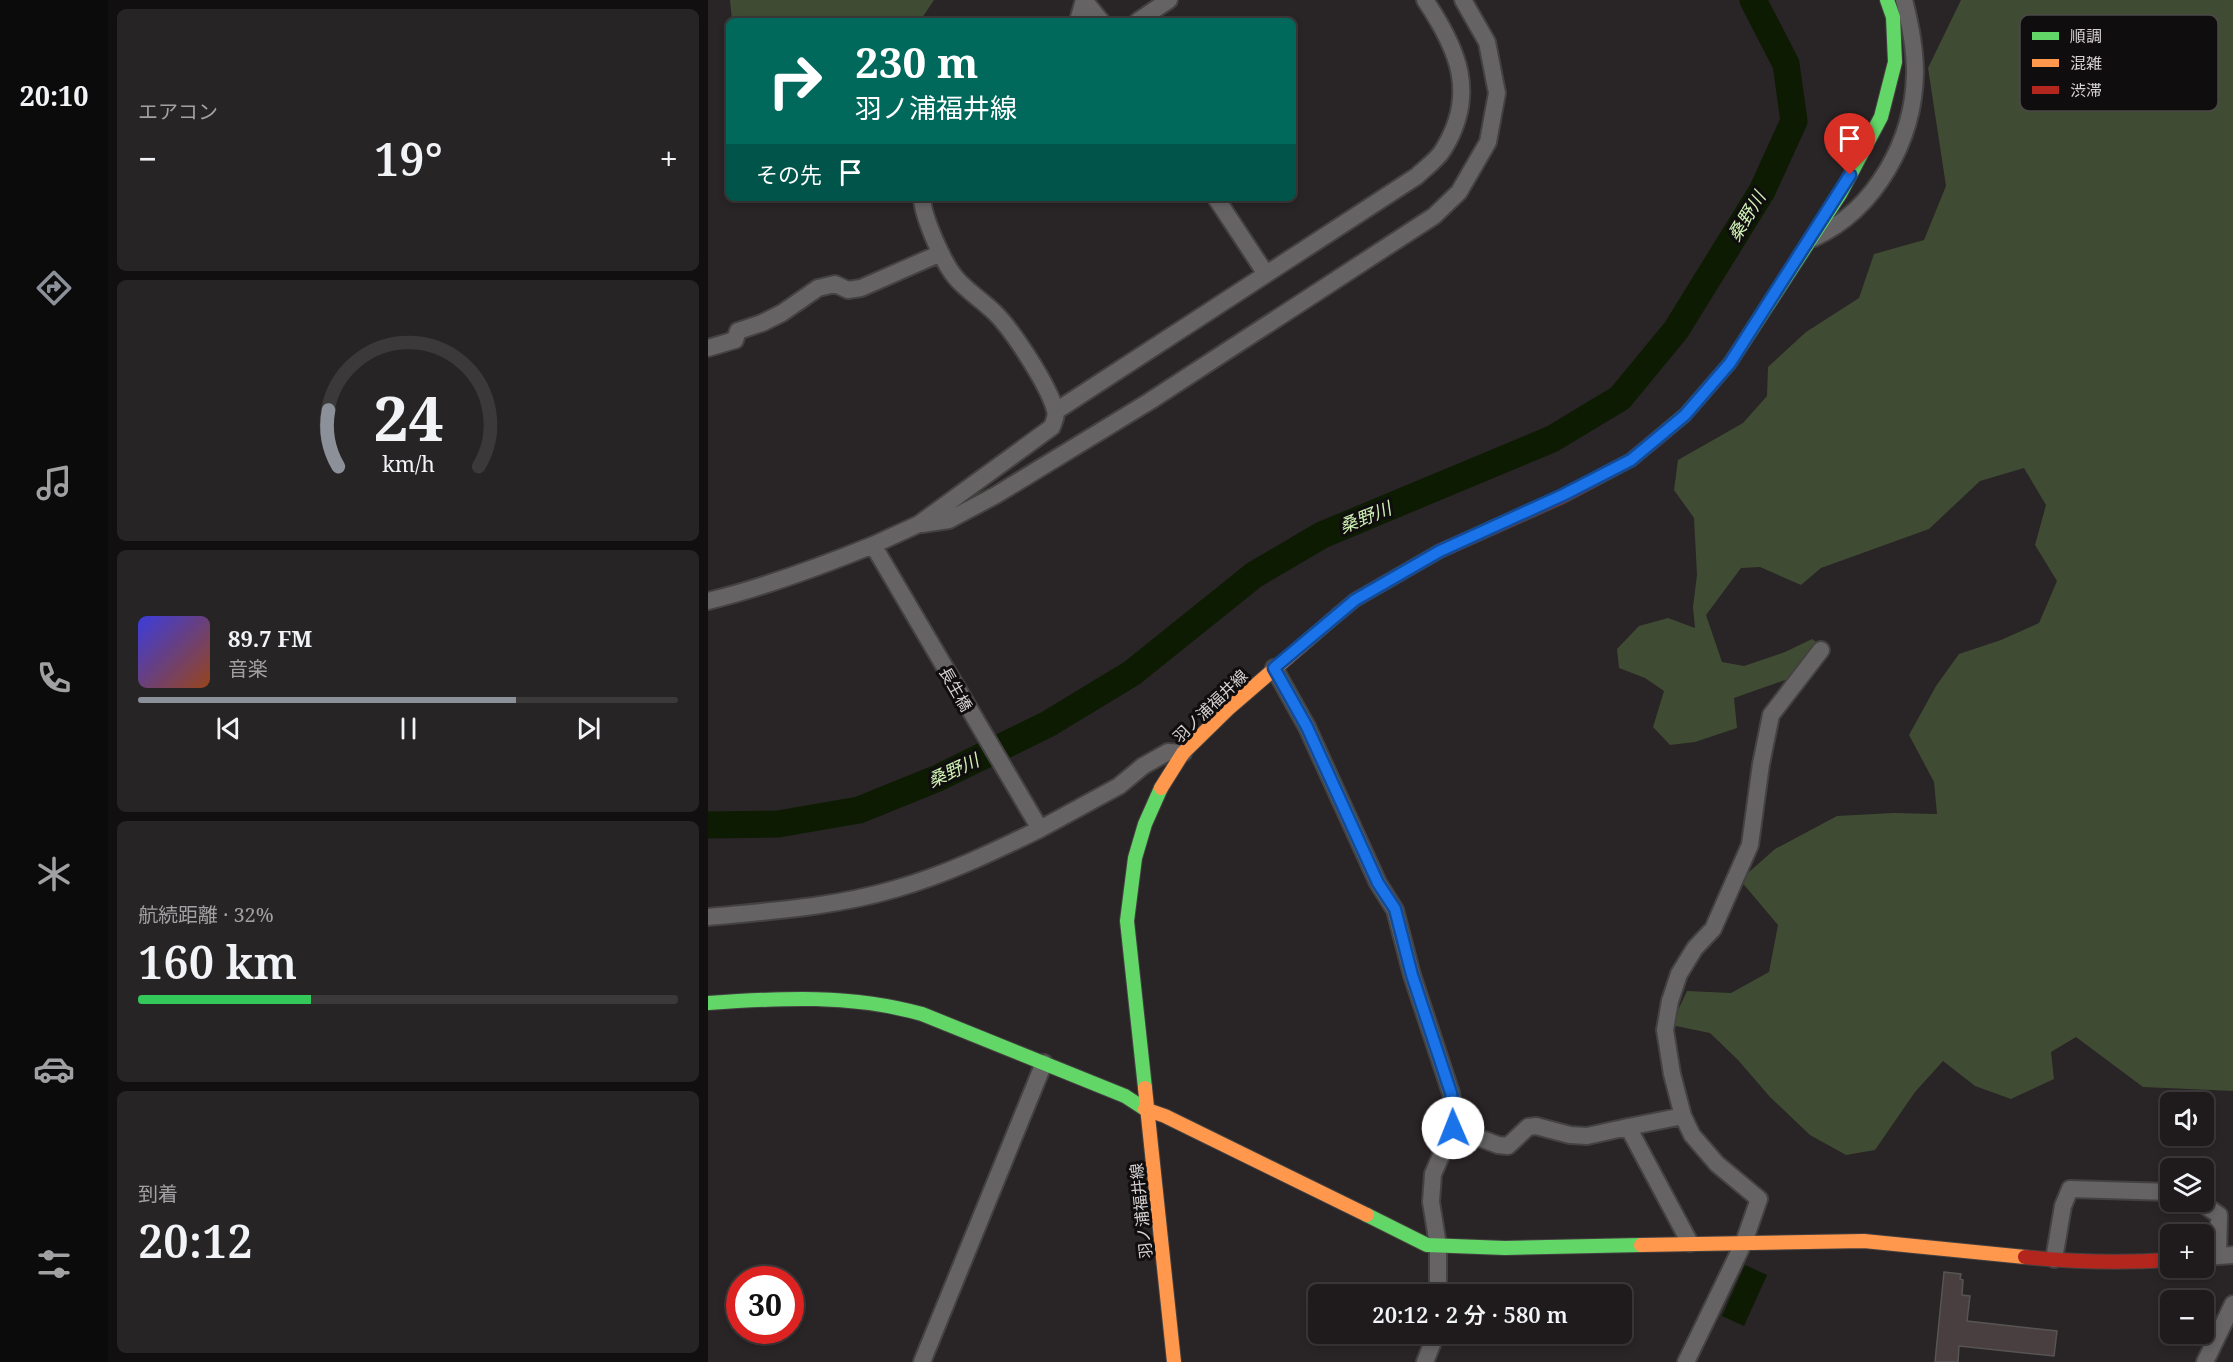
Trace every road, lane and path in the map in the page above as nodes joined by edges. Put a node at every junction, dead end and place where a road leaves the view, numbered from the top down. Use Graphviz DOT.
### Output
graph roads {
  1 [pos="1170,0"];
  2 [pos="1425,0"];
  3 [pos="1463,0"];
  4 [pos="1887,0"];
  5 [pos="1904,0"];
  6 [pos="1079,18"];
  7 [pos="1099,18"];
  8 [pos="1142,18"];
  9 [pos="922,201"];
  10 [pos="1218,201"];
  11 [pos="1810,240"];
  12 [pos="941,253"];
  13 [pos="1266,274"];
  14 [pos="708,348"];
  15 [pos="1056,411"];
  16 [pos="919,524"];
  17 [pos="876,551"];
  18 [pos="708,601"];
  19 [pos="1821,650"];
  20 [pos="1274,668"];
  21 [pos="1183,753"];
  22 [pos="1036,824"];
  23 [pos="708,917"];
  24 [pos="708,1003"];
  25 [pos="1044,1063"];
  26 [pos="1146,1110"];
  27 [pos="1683,1116"];
  28 [pos="1628,1127"];
  29 [pos="1453,1128"];
  30 [pos="2160,1192"];
  31 [pos="2214,1212"];
  32 [pos="1744,1242"];
  33 [pos="1690,1243"];
  34 [pos="1438,1245"];
  35 [pos="2218,1256"];
  36 [pos="2054,1259"];
  37 [pos="2160,1261"];
  38 [pos="1438,1284"];
  39 [pos="2233,1304"];
  40 [pos="1432,1344"];
  41 [pos="922,1362"];
  42 [pos="1174,1362"];
  43 [pos="1425,1362"];
  44 [pos="1686,1362"];
  45 [pos="2205,1362"];
  1 -- 8 [label="street"];
  2 -- 13 [label="street"];
  3 -- 16 [label="street"];
  4 -- 11 [label="main road, 羽ノ浦福井線"];
  5 -- 11 [label="street"];
  6 -- 7 [label="street"];
  9 -- 12 [label="street"];
  10 -- 13 [label="street"];
  11 -- 20 [label="main road, 羽ノ浦福井線"];
  12 -- 14 [label="street"];
  12 -- 15 [label="street"];
  13 -- 15 [label="street"];
  15 -- 16 [label="street"];
  16 -- 17 [label="street"];
  17 -- 18 [label="street"];
  17 -- 22 [label="street, 長生橋"];
  19 -- 27 [label="street"];
  20 -- 21 [label="main road, 羽ノ浦福井線"];
  20 -- 29 [label="street"];
  21 -- 22 [label="street"];
  21 -- 26 [label="main road, 羽ノ浦福井線"];
  22 -- 23 [label="street"];
  24 -- 25 [label="main road"];
  25 -- 26 [label="main road"];
  25 -- 41 [label="street"];
  26 -- 34 [label="main road"];
  26 -- 42 [label="main road, 羽ノ浦福井線"];
  27 -- 28 [label="street"];
  27 -- 32 [label="street"];
  28 -- 29 [label="street"];
  28 -- 33 [label="street"];
  29 -- 34 [label="street"];
  30 -- 36 [label="street"];
  31 -- 35 [label="street"];
  32 -- 33 [label="main road"];
  32 -- 36 [label="main road"];
  32 -- 44 [label="street"];
  33 -- 34 [label="main road"];
  34 -- 38 [label="street"];
  36 -- 37 [label="main road"];
  39 -- 45 [label="street"];
  40 -- 43 [label="street"];
}
